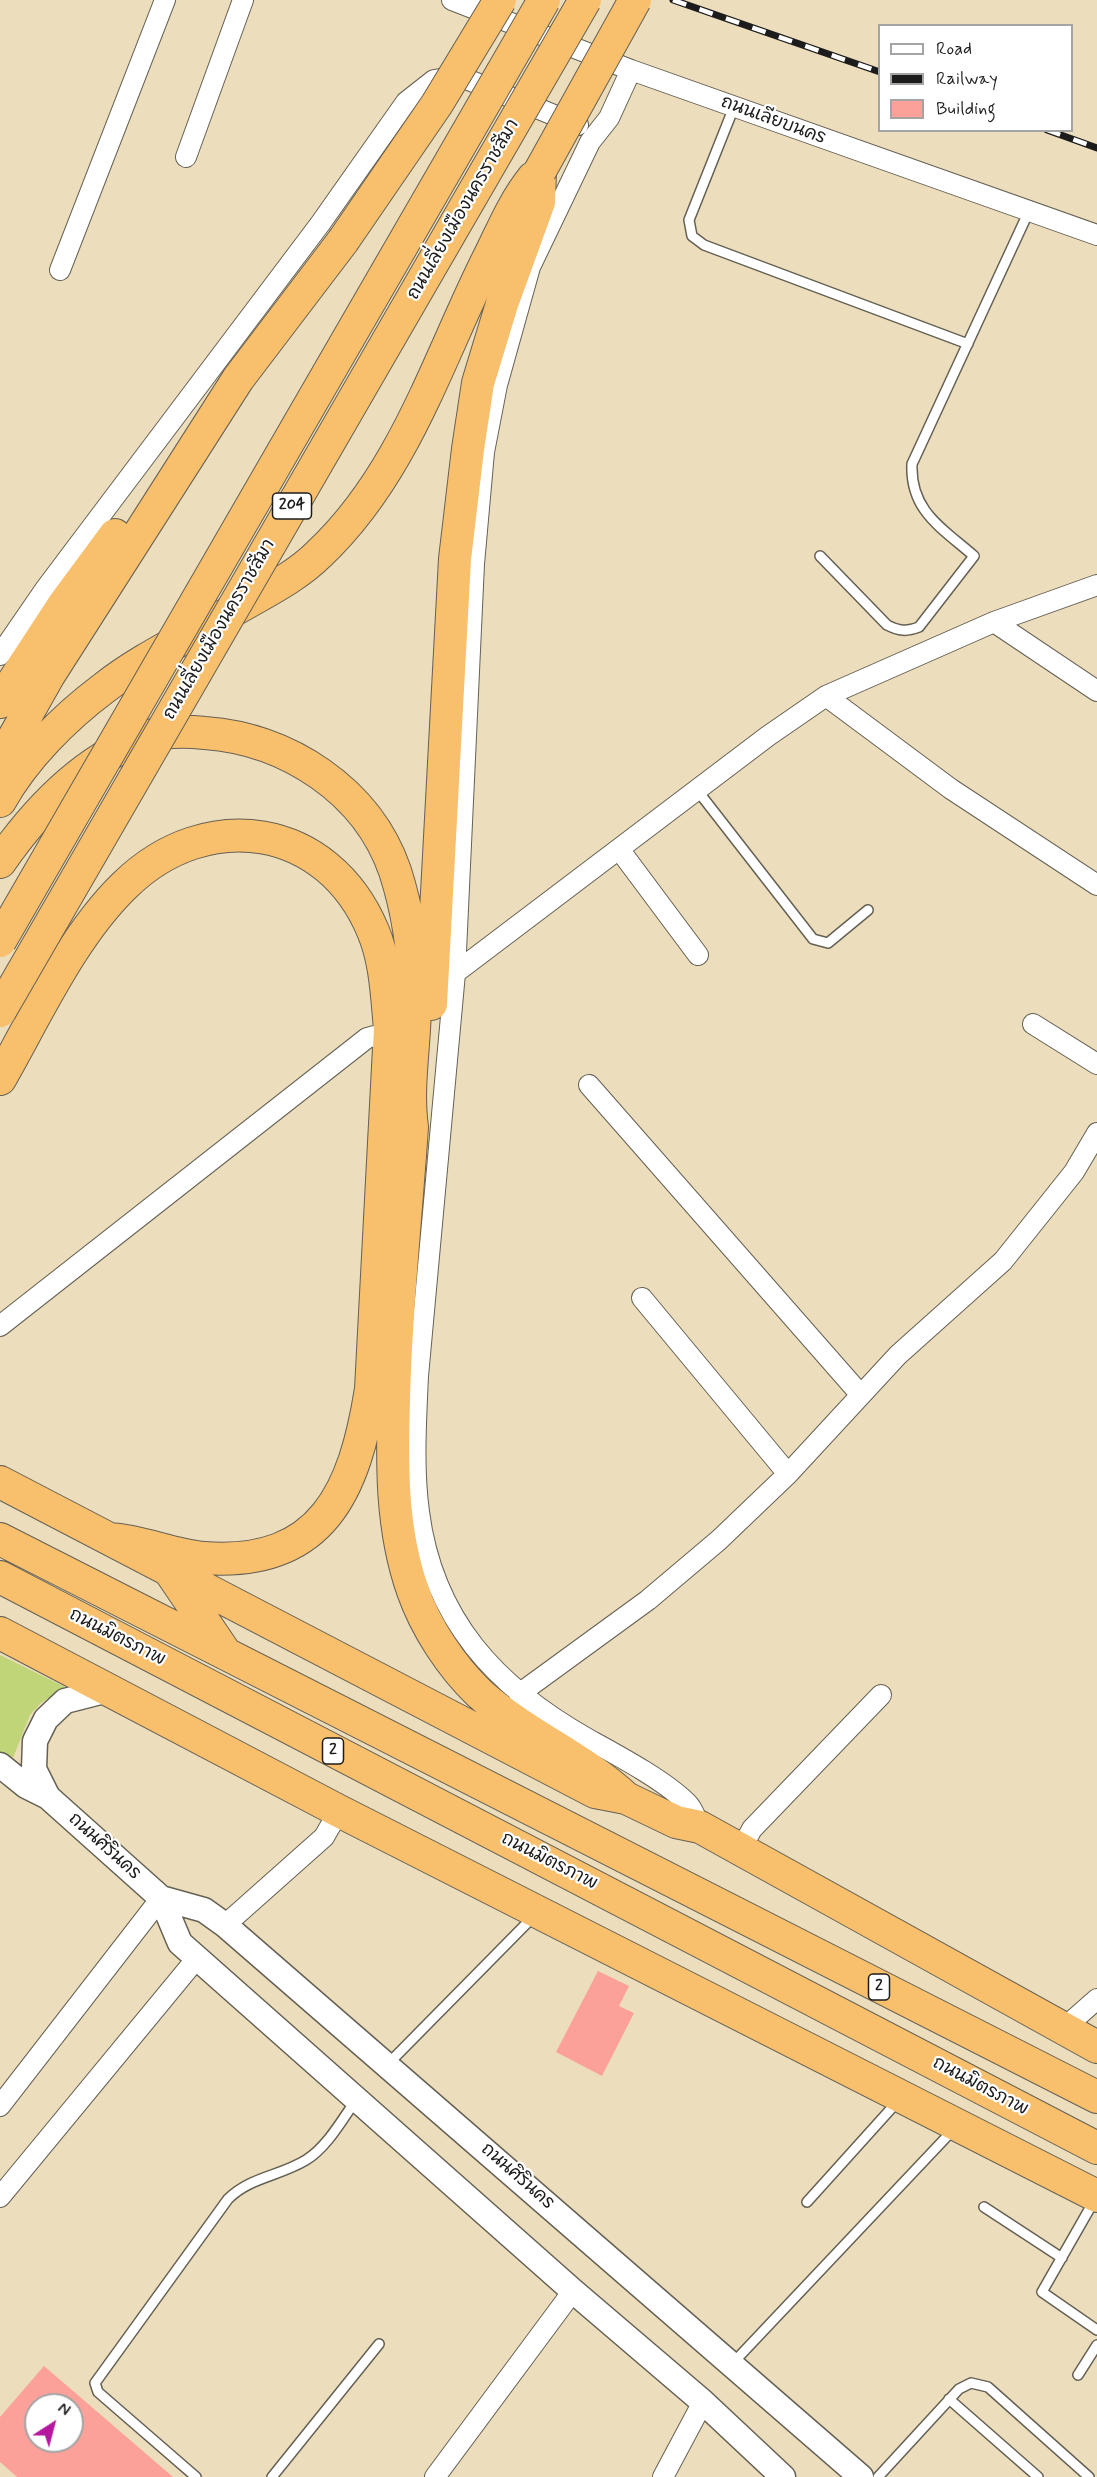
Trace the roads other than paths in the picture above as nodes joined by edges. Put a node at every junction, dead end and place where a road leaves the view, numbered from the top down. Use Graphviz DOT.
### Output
graph roads {
  1 [pos="165,0"];
  2 [pos="243,0"];
  3 [pos="452,0"];
  4 [pos="500,0"];
  5 [pos="544,0"];
  6 [pos="585,0"];
  7 [pos="635,0"];
  8 [pos="631,70"];
  9 [pos="734,107"];
  10 [pos="590,142"];
  11 [pos="186,157"];
  12 [pos="540,171"];
  13 [pos="1029,211"];
  14 [pos="1097,235"];
  15 [pos="60,270"];
  16 [pos="968,344"];
  17 [pos="238,379"];
  18 [pos="820,555"];
  19 [pos="1096,582"];
  20 [pos="994,622"];
  21 [pos="0,655"];
  22 [pos="1097,692"];
  23 [pos="826,696"];
  24 [pos="0,702"];
  25 [pos="0,762"];
  26 [pos="697,790"];
  27 [pos="0,801"];
  28 [pos="620,849"];
  29 [pos="0,862"];
  30 [pos="1097,885"];
  31 [pos="868,910"];
  32 [pos="0,941"];
  33 [pos="698,955"];
  34 [pos="450,976"];
  35 [pos="0,1011"];
  36 [pos="1033,1023"];
  37 [pos="371,1034"];
  38 [pos="1097,1064"];
  39 [pos="0,1079"];
  40 [pos="589,1085"];
  41 [pos="412,1127"];
  42 [pos="1097,1133"];
  43 [pos="642,1298"];
  44 [pos="0,1326"];
  45 [pos="860,1395"];
  46 [pos="788,1474"];
  47 [pos="0,1482"];
  48 [pos="0,1539"];
  49 [pos="110,1539"];
  50 [pos="169,1570"];
  51 [pos="0,1577"];
  52 [pos="0,1633"];
  53 [pos="226,1655"];
  54 [pos="108,1690"];
  55 [pos="519,1694"];
  56 [pos="881,1695"];
  57 [pos="0,1765"];
  58 [pos="48,1797"];
  59 [pos="626,1798"];
  60 [pos="339,1811"];
  61 [pos="700,1827"];
  62 [pos="741,1849"];
  63 [pos="161,1898"];
  64 [pos="538,1911"];
  65 [pos="225,1924"];
  66 [pos="197,1958"];
  67 [pos="1097,1999"];
  68 [pos="1065,2030"];
  69 [pos="1097,2047"];
  70 [pos="387,2066"];
  71 [pos="901,2097"];
  72 [pos="1097,2097"];
  73 [pos="356,2100"];
  74 [pos="0,2106"];
  75 [pos="957,2125"];
  76 [pos="1097,2148"];
  77 [pos="1097,2195"];
  78 [pos="0,2197"];
  79 [pos="807,2202"];
  80 [pos="984,2207"];
  81 [pos="1062,2258"];
  82 [pos="573,2291"];
  83 [pos="1097,2330"];
  84 [pos="379,2344"];
  85 [pos="1097,2345"];
  86 [pos="732,2365"];
  87 [pos="1078,2375"];
  88 [pos="949,2399"];
  89 [pos="703,2402"];
  90 [pos="773,2474"];
  91 [pos="196,2477"];
  92 [pos="272,2477"];
  93 [pos="435,2477"];
  94 [pos="663,2477"];
  95 [pos="861,2477"];
  96 [pos="878,2477"];
  97 [pos="1038,2477"];
  98 [pos="1089,2477"];
  1 -- 15 [label="street"];
  2 -- 11 [label="street"];
  3 -- 8 [label="street, ถนนเลียบนคร"];
  4 -- 17 [label="highway, bridge"];
  5 -- 32 [label="highway, ถนนเลี่ยงเมืองนครราชสีมา / 204, bridge"];
  6 -- 35 [label="highway, ถนนเลี่ยงเมืองนครราชสีมา / 204, bridge"];
  7 -- 12 [label="highway, bridge"];
  8 -- 9 [label="street, ถนนเลียบนคร"];
  8 -- 10 [label="street"];
  9 -- 13 [label="street, ถนนเลียบนคร"];
  9 -- 16 [label="lane"];
  10 -- 21 [label="street"];
  10 -- 34 [label="street"];
  12 -- 27 [label="highway"];
  12 -- 41 [label="highway"];
  13 -- 14 [label="street, ถนนเลียบนคร"];
  13 -- 16 [label="lane"];
  16 -- 18 [label="lane"];
  17 -- 24 [label="highway"];
  17 -- 25 [label="highway"];
  19 -- 20 [label="street"];
  20 -- 22 [label="street"];
  20 -- 23 [label="street"];
  23 -- 26 [label="street"];
  23 -- 30 [label="street"];
  26 -- 28 [label="street"];
  26 -- 31 [label="lane"];
  28 -- 33 [label="street"];
  28 -- 34 [label="street"];
  29 -- 41 [label="highway"];
  34 -- 55 [label="street"];
  36 -- 38 [label="street"];
  37 -- 44 [label="street"];
  39 -- 49 [label="highway"];
  40 -- 45 [label="street"];
  41 -- 59 [label="highway"];
  42 -- 45 [label="street"];
  43 -- 46 [label="street"];
  45 -- 46 [label="street"];
  46 -- 55 [label="street"];
  47 -- 49 [label="highway"];
  48 -- 53 [label="highway, ถนนมิตรภาพ / 2"];
  49 -- 50 [label="highway"];
  50 -- 53 [label="highway"];
  50 -- 59 [label="highway"];
  51 -- 76 [label="highway, ถนนมิตรภาพ / 2"];
  52 -- 54 [label="highway"];
  53 -- 72 [label="highway, ถนนมิตรภาพ / 2"];
  54 -- 58 [label="street, ถนนศิรินคร"];
  54 -- 60 [label="highway"];
  55 -- 61 [label="street"];
  56 -- 62 [label="street"];
  57 -- 58 [label="street, ถนนศิรินคร"];
  58 -- 63 [label="street, ถนนศิรินคร"];
  59 -- 61 [label="highway"];
  60 -- 64 [label="highway"];
  60 -- 65 [label="street"];
  61 -- 62 [label="highway"];
  62 -- 68 [label="highway"];
  63 -- 65 [label="street, ถนนศิรินคร"];
  63 -- 66 [label="street, ถนนศิรินคร"];
  63 -- 74 [label="street"];
  64 -- 70 [label="lane"];
  64 -- 71 [label="highway"];
  65 -- 70 [label="street, ถนนศิรินคร"];
  66 -- 73 [label="street, ถนนศิรินคร"];
  66 -- 78 [label="street"];
  67 -- 68 [label="street"];
  68 -- 69 [label="highway"];
  70 -- 86 [label="street, ถนนศิรินคร"];
  71 -- 75 [label="highway"];
  71 -- 79 [label="lane"];
  73 -- 82 [label="street, ถนนศิรินคร"];
  73 -- 91 [label="lane"];
  75 -- 77 [label="highway"];
  75 -- 86 [label="lane"];
  77 -- 81 [label="lane"];
  80 -- 81 [label="lane"];
  81 -- 83 [label="lane"];
  82 -- 89 [label="street, ถนนศิรินคร"];
  82 -- 93 [label="street"];
  84 -- 92 [label="lane"];
  85 -- 87 [label="lane"];
  86 -- 95 [label="street, ถนนศิรินคร"];
  88 -- 96 [label="lane"];
  88 -- 97 [label="lane"];
  88 -- 98 [label="lane"];
  89 -- 90 [label="street, ถนนศิรินคร"];
  89 -- 94 [label="street"];
}
